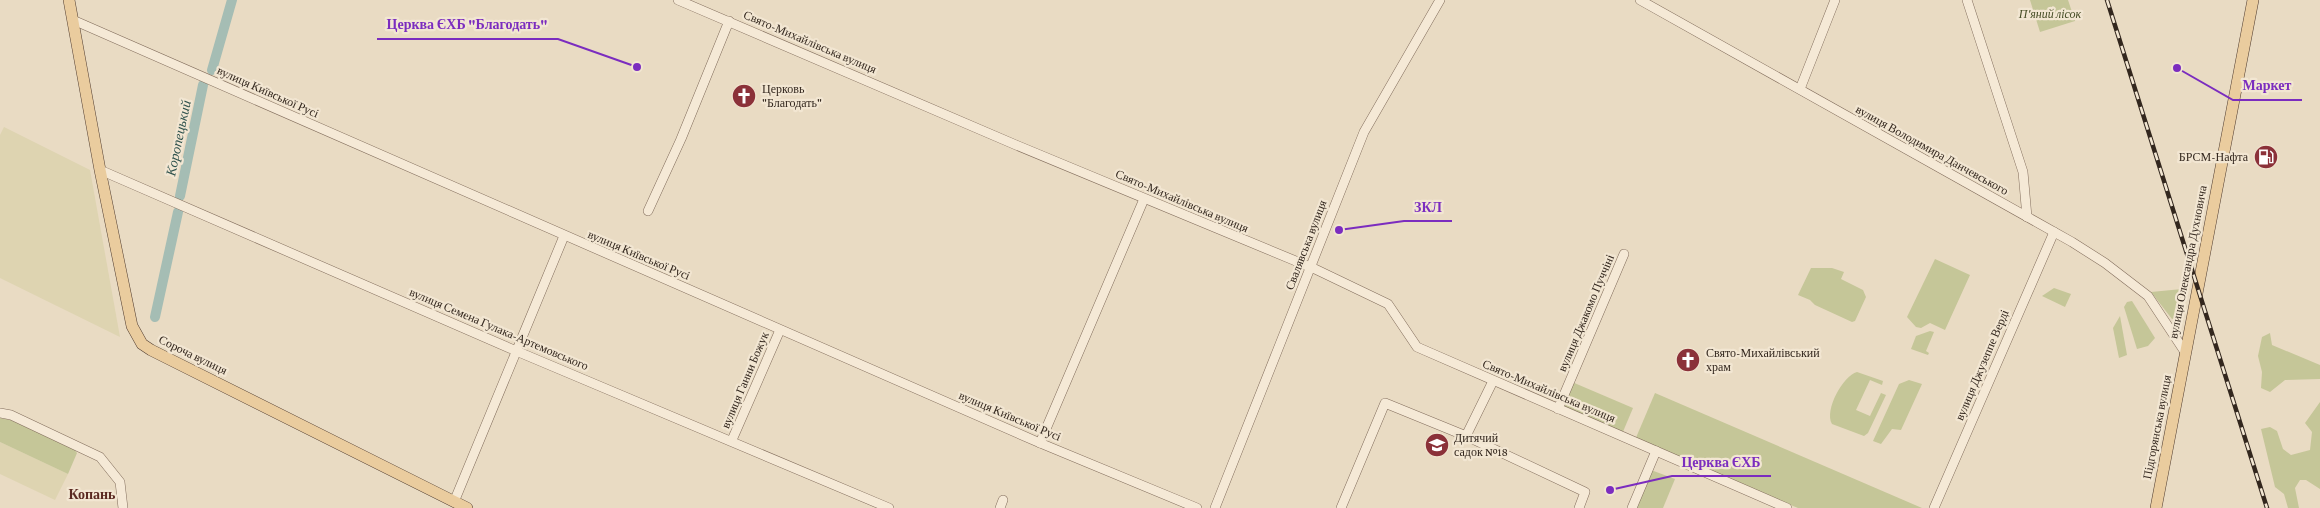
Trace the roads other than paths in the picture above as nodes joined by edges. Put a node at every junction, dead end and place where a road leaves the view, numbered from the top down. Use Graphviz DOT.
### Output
graph roads {
  1 [pos="69,0"];
  2 [pos="678,0"];
  3 [pos="1440,0"];
  4 [pos="1640,0"];
  5 [pos="1834,0"];
  6 [pos="1967,0"];
  7 [pos="2253,0"];
  8 [pos="73,20"];
  9 [pos="730,22"];
  10 [pos="1800,89"];
  11 [pos="100,170"];
  12 [pos="1144,199"];
  13 [pos="648,211"];
  14 [pos="2027,217"];
  15 [pos="2054,232"];
  16 [pos="564,236"];
  17 [pos="1624,254"];
  18 [pos="1310,267"];
  19 [pos="780,330"];
  20 [pos="517,351"];
  21 [pos="2185,352"];
  22 [pos="1493,381"];
  23 [pos="1558,409"];
  24 [pos="0,413"];
  25 [pos="1466,436"];
  26 [pos="732,440"];
  27 [pos="1040,443"];
  28 [pos="1656,452"];
  29 [pos="454,502"];
  30 [pos="123,508"];
  31 [pos="467,508"];
  32 [pos="889,508"];
  33 [pos="1197,508"];
  34 [pos="1215,508"];
  35 [pos="1341,508"];
  36 [pos="1579,508"];
  37 [pos="1632,508"];
  38 [pos="1787,508"];
  39 [pos="1934,508"];
  40 [pos="2156,508"];
  1 -- 8 [label="main road, Сороча вулиця"];
  2 -- 9 [label="street, Свято-Михайлівська вулиця"];
  3 -- 18 [label="street, Свалявська вулиця"];
  4 -- 10 [label="street, вулиця Володимира Данчевського"];
  5 -- 10 [label="street"];
  6 -- 14 [label="street"];
  7 -- 21 [label="main road, вулиця Олександра Духновича"];
  8 -- 11 [label="main road, Сороча вулиця"];
  8 -- 16 [label="street, вулиця Київської Русі"];
  9 -- 12 [label="street, Свято-Михайлівська вулиця"];
  9 -- 13 [label="street"];
  10 -- 14 [label="street, вулиця Володимира Данчевського"];
  11 -- 20 [label="street, вулиця Семена Гулака-Артемовського"];
  11 -- 29 [label="main road, Сороча вулиця"];
  12 -- 18 [label="street, Свято-Михайлівська вулиця"];
  12 -- 27 [label="street"];
  14 -- 15 [label="street, вулиця Володимира Данчевського"];
  15 -- 21 [label="street, вулиця Володимира Данчевського"];
  15 -- 39 [label="street, вулиця Джузеппе Верді"];
  16 -- 19 [label="street, вулиця Київської Русі"];
  16 -- 20 [label="street"];
  17 -- 23 [label="street, вулиця Джакомо Пуччіні"];
  18 -- 22 [label="street, Свято-Михайлівська вулиця"];
  18 -- 34 [label="street, Свалявська вулиця"];
  19 -- 26 [label="street, вулиця Ганни Божук"];
  19 -- 27 [label="street, вулиця Київської Русі"];
  20 -- 26 [label="street, вулиця Семена Гулака-Артемовського"];
  20 -- 29 [label="street"];
  21 -- 40 [label="main road, Підгорянська вулиця"];
  22 -- 23 [label="street, Свято-Михайлівська вулиця"];
  22 -- 25 [label="street"];
  23 -- 28 [label="street, Свято-Михайлівська вулиця"];
  24 -- 30 [label="street"];
  25 -- 35 [label="street"];
  25 -- 36 [label="street"];
  26 -- 32 [label="street, вулиця Семена Гулака-Артемовського"];
  27 -- 33 [label="street, вулиця Київської Русі"];
  28 -- 37 [label="street"];
  28 -- 38 [label="street, Свято-Михайлівська вулиця"];
  29 -- 31 [label="main road, Сороча вулиця"];
}
